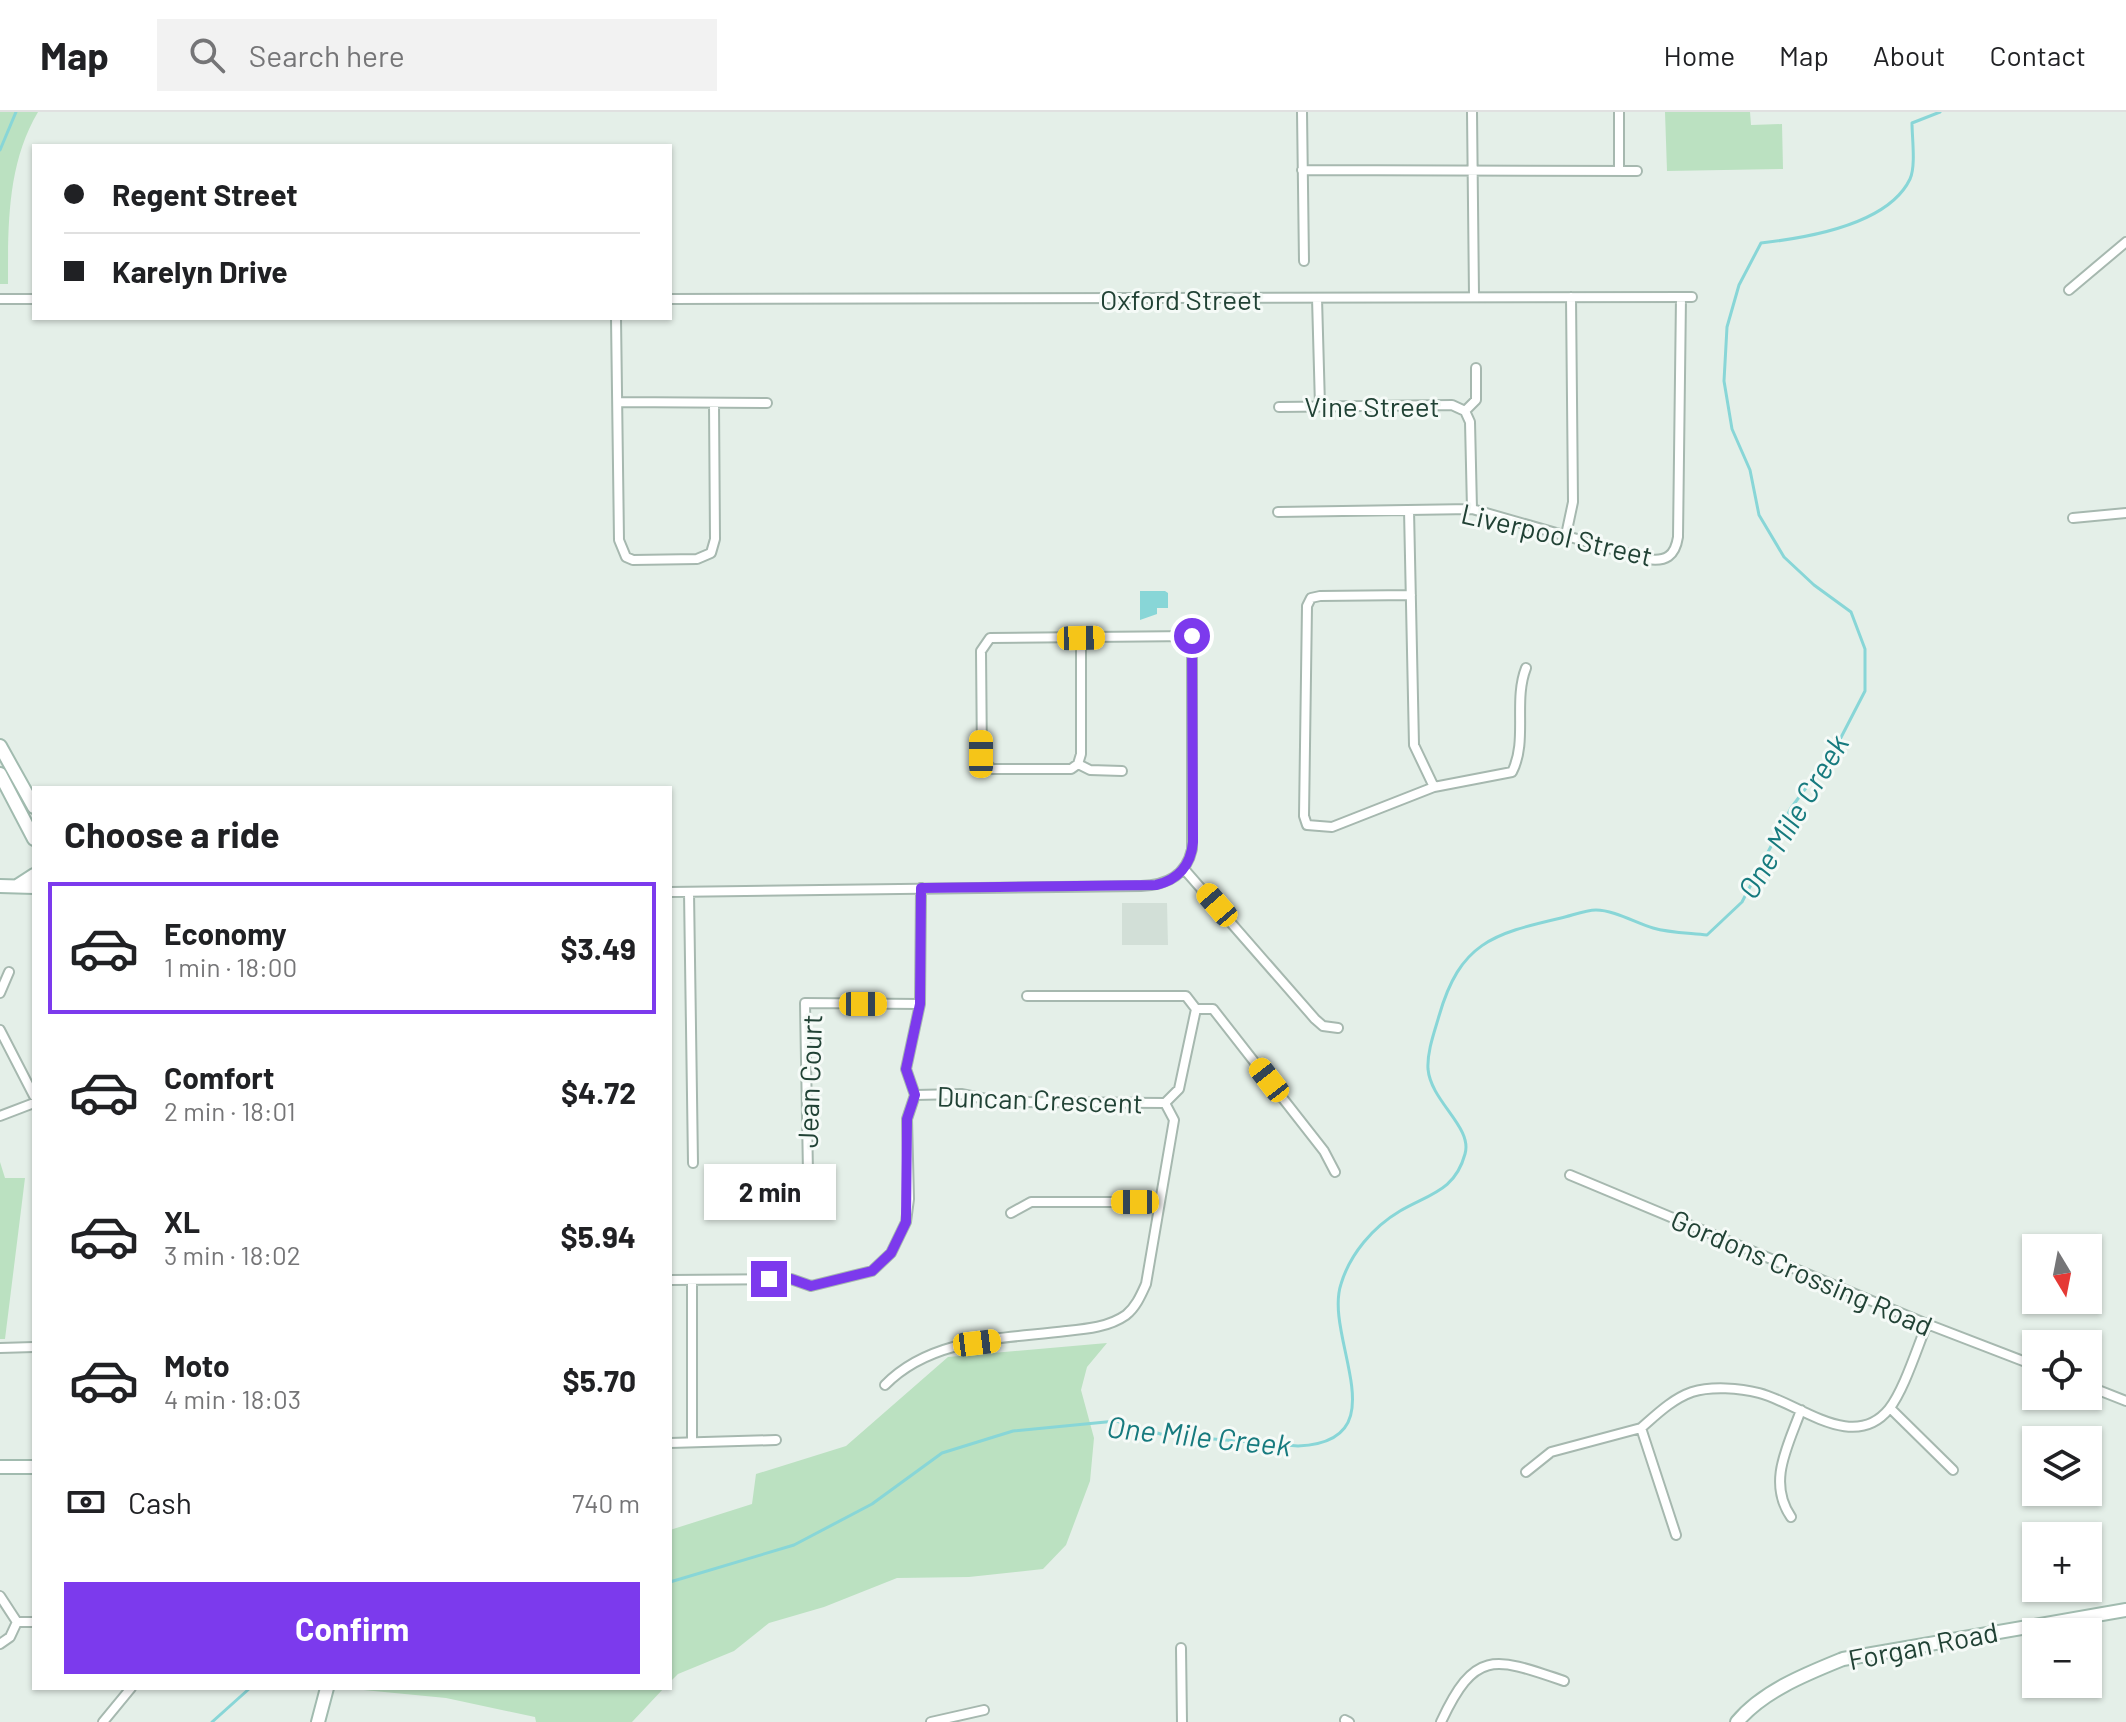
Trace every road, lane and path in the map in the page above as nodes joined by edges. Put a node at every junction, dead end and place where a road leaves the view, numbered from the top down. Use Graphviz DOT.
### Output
graph roads {
  1 [pos="1302,112"];
  2 [pos="1472,112"];
  3 [pos="1619,112"];
  4 [pos="1473,169"];
  5 [pos="1302,170"];
  6 [pos="1619,170"];
  7 [pos="1637,171"];
  8 [pos="2126,242"];
  9 [pos="1304,261"];
  10 [pos="2069,290"];
  11 [pos="1474,296"];
  12 [pos="1571,297"];
  13 [pos="1681,297"];
  14 [pos="1692,297"];
  15 [pos="1317,298"];
  16 [pos="0,299"];
  17 [pos="32,299"];
  18 [pos="672,299"];
  19 [pos="616,320"];
  20 [pos="1476,368"];
  21 [pos="618,402"];
  22 [pos="714,403"];
  23 [pos="767,403"];
  24 [pos="1320,406"];
  25 [pos="1279,407"];
  26 [pos="1465,411"];
  27 [pos="1472,509"];
  28 [pos="1409,510"];
  29 [pos="1278,512"];
  30 [pos="2126,513"];
  31 [pos="2073,518"];
  32 [pos="1566,535"];
  33 [pos="1411,595"];
  34 [pos="1081,638"];
  35 [pos="1526,668"];
  36 [pos="0,746"];
  37 [pos="1078,764"];
  38 [pos="1122,771"];
  39 [pos="0,774"];
  40 [pos="1434,787"];
  41 [pos="32,803"];
  42 [pos="32,835"];
  43 [pos="1184,869"];
  44 [pos="32,876"];
  45 [pos="0,886"];
  46 [pos="17,886"];
  47 [pos="32,887"];
  48 [pos="921,888"];
  49 [pos="672,892"];
  50 [pos="689,892"];
  51 [pos="0,893"];
  52 [pos="32,894"];
  53 [pos="9,972"];
  54 [pos="0,993"];
  55 [pos="1027,996"];
  56 [pos="920,1004"];
  57 [pos="1196,1009"];
  58 [pos="1338,1028"];
  59 [pos="0,1030"];
  60 [pos="32,1092"];
  61 [pos="915,1095"];
  62 [pos="1165,1103"];
  63 [pos="32,1104"];
  64 [pos="0,1116"];
  65 [pos="693,1163"];
  66 [pos="1335,1172"];
  67 [pos="808,1173"];
  68 [pos="1570,1175"];
  69 [pos="1160,1202"];
  70 [pos="1011,1213"];
  71 [pos="672,1280"];
  72 [pos="692,1280"];
  73 [pos="1927,1324"];
  74 [pos="32,1347"];
  75 [pos="0,1348"];
  76 [pos="2022,1361"];
  77 [pos="885,1385"];
  78 [pos="2102,1392"];
  79 [pos="2126,1401"];
  80 [pos="1890,1408"];
  81 [pos="1801,1410"];
  82 [pos="1641,1428"];
  83 [pos="692,1440"];
  84 [pos="776,1440"];
  85 [pos="672,1443"];
  86 [pos="0,1467"];
  87 [pos="32,1467"];
  88 [pos="1953,1470"];
  89 [pos="1526,1472"];
  90 [pos="1791,1517"];
  91 [pos="1676,1535"];
  92 [pos="0,1596"];
  93 [pos="2126,1610"];
  94 [pos="17,1622"];
  95 [pos="32,1622"];
  96 [pos="0,1644"];
  97 [pos="1181,1648"];
  98 [pos="1564,1681"];
  99 [pos="129,1690"];
  100 [pos="326,1690"];
  101 [pos="984,1710"];
  102 [pos="103,1722"];
  103 [pos="318,1722"];
  104 [pos="931,1722"];
  105 [pos="1182,1722"];
  106 [pos="1441,1722"];
  107 [pos="1737,1722"];
  1 -- 5 [label="street"];
  2 -- 4 [label="street"];
  3 -- 6 [label="street"];
  4 -- 5 [label="street"];
  4 -- 6 [label="street"];
  4 -- 11 [label="street"];
  5 -- 9 [label="street"];
  6 -- 7 [label="street"];
  8 -- 10 [label="street"];
  11 -- 12 [label="street, Oxford Street"];
  11 -- 15 [label="street, Oxford Street"];
  12 -- 13 [label="street, Oxford Street"];
  12 -- 32 [label="street"];
  13 -- 14 [label="street, Oxford Street"];
  13 -- 32 [label="street, Liverpool Street"];
  15 -- 18 [label="street, Oxford Street"];
  15 -- 24 [label="street"];
  16 -- 17 [label="street"];
  19 -- 21 [label="street"];
  20 -- 26 [label="street, Vine Street"];
  21 -- 22 [label="street"];
  21 -- 22 [label="street"];
  22 -- 23 [label="street"];
  24 -- 25 [label="street, Vine Street"];
  24 -- 26 [label="street, Vine Street"];
  26 -- 27 [label="street, Vine Street"];
  27 -- 28 [label="street, Liverpool Street"];
  27 -- 32 [label="street, Liverpool Street"];
  28 -- 29 [label="street, Liverpool Street"];
  28 -- 33 [label="street"];
  30 -- 31 [label="street"];
  33 -- 40 [label="street"];
  33 -- 40 [label="street"];
  34 -- 37 [label="street"];
  34 -- 37 [label="street"];
  34 -- 43 [label="street"];
  35 -- 40 [label="street"];
  36 -- 41 [label="street"];
  37 -- 38 [label="street"];
  39 -- 42 [label="street"];
  43 -- 48 [label="street"];
  43 -- 58 [label="street"];
  44 -- 46 [label="street"];
  45 -- 46 [label="street"];
  46 -- 47 [label="street"];
  48 -- 50 [label="street"];
  48 -- 56 [label="street"];
  49 -- 50 [label="street"];
  50 -- 65 [label="street"];
  51 -- 52 [label="street"];
  53 -- 54 [label="street"];
  55 -- 57 [label="street"];
  56 -- 61 [label="street"];
  56 -- 67 [label="street, Jean Court"];
  57 -- 62 [label="street"];
  57 -- 66 [label="street"];
  59 -- 60 [label="street"];
  61 -- 62 [label="street, Duncan Crescent"];
  61 -- 72 [label="street"];
  62 -- 69 [label="street"];
  63 -- 64 [label="street"];
  68 -- 73 [label="street, Gordons Crossing Road"];
  69 -- 70 [label="street"];
  69 -- 77 [label="street"];
  71 -- 72 [label="street"];
  72 -- 83 [label="street"];
  73 -- 76 [label="street, Gordons Crossing Road"];
  73 -- 80 [label="street"];
  74 -- 75 [label="street"];
  78 -- 79 [label="street"];
  80 -- 81 [label="street"];
  80 -- 88 [label="street"];
  81 -- 82 [label="street"];
  81 -- 90 [label="street"];
  82 -- 89 [label="street"];
  82 -- 91 [label="street"];
  83 -- 84 [label="street"];
  83 -- 85 [label="street"];
  86 -- 87 [label="street"];
  92 -- 94 [label="street"];
  93 -- 107 [label="street, Forgan Road"];
  94 -- 95 [label="street"];
  94 -- 96 [label="street"];
  97 -- 105 [label="street"];
  98 -- 106 [label="street"];
  99 -- 102 [label="street"];
  100 -- 103 [label="street"];
  101 -- 104 [label="street"];
}
